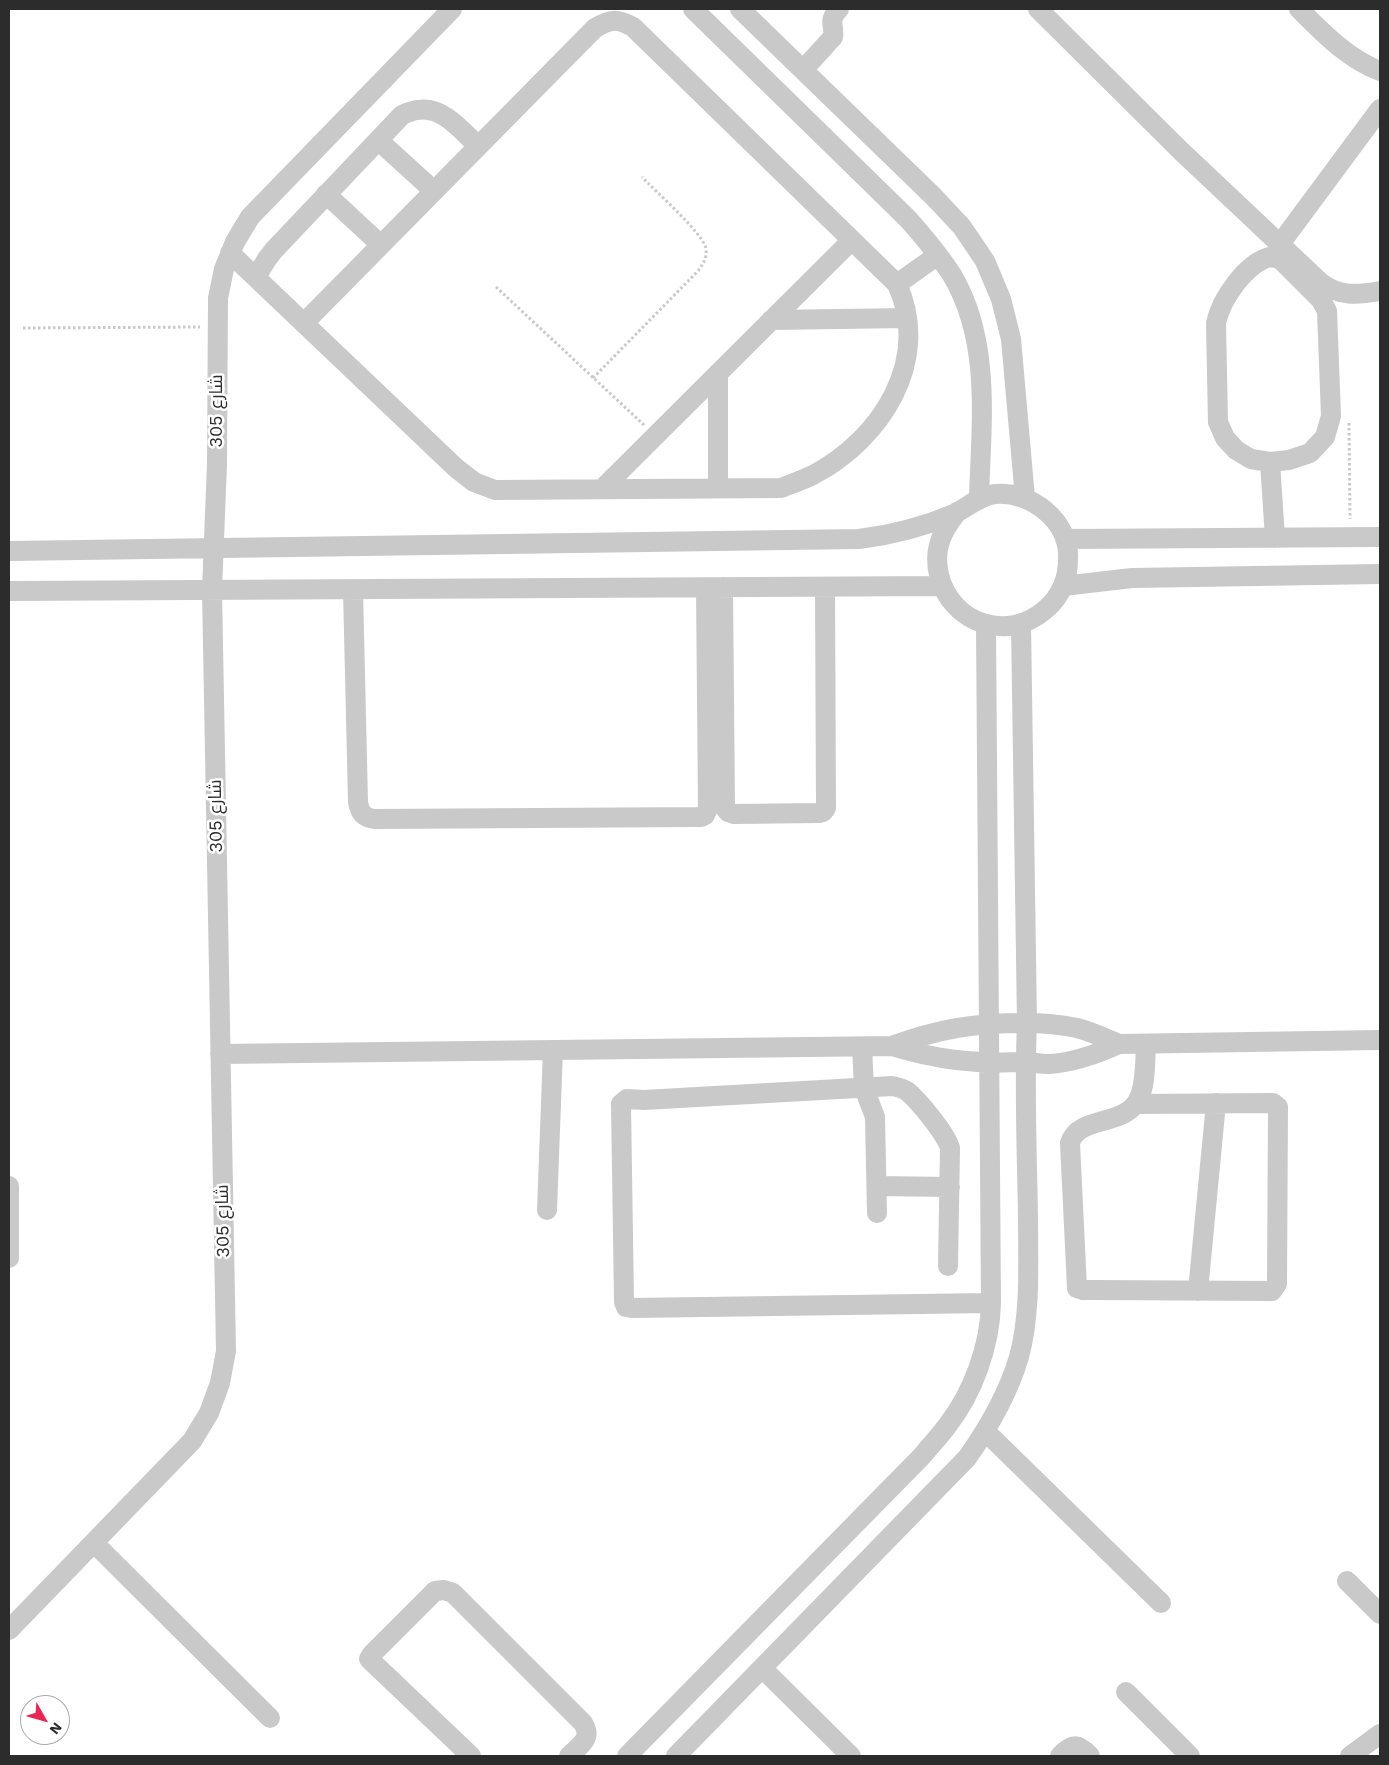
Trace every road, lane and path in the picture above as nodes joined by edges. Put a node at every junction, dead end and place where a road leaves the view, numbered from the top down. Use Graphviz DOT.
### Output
graph roads {
  1 [pos="452,9"];
  2 [pos="693,9"];
  3 [pos="740,9"];
  4 [pos="839,9"];
  5 [pos="1038,9"];
  6 [pos="1299,9"];
  7 [pos="803,70"];
  8 [pos="1380,71"];
  9 [pos="1377,119"];
  10 [pos="378,140"];
  11 [pos="478,146"];
  12 [pos="642,177"];
  13 [pos="434,192"];
  14 [pos="326,194"];
  15 [pos="852,240"];
  16 [pos="381,244"];
  17 [pos="1280,244"];
  18 [pos="230,253"];
  19 [pos="938,255"];
  20 [pos="256,277"];
  21 [pos="897,284"];
  22 [pos="496,287"];
  23 [pos="1380,291"];
  24 [pos="907,318"];
  25 [pos="771,320"];
  26 [pos="304,323"];
  27 [pos="218,327"];
  28 [pos="23,328"];
  29 [pos="718,373"];
  30 [pos="593,378"];
  31 [pos="1349,420"];
  32 [pos="656,436"];
  33 [pos="1270,462"];
  34 [pos="718,488"];
  35 [pos="602,489"];
  36 [pos="979,498"];
  37 [pos="1025,498"];
  38 [pos="957,512"];
  39 [pos="1350,537"];
  40 [pos="1380,537"];
  41 [pos="1275,538"];
  42 [pos="1065,539"];
  43 [pos="214,547"];
  44 [pos="9,551"];
  45 [pos="1380,574"];
  46 [pos="942,586"];
  47 [pos="1063,586"];
  48 [pos="825,587"];
  49 [pos="715,588"];
  50 [pos="212,590"];
  51 [pos="353,590"];
  52 [pos="9,591"];
  53 [pos="1021,624"];
  54 [pos="986,625"];
  55 [pos="989,1023"];
  56 [pos="1027,1023"];
  57 [pos="1380,1040"];
  58 [pos="1120,1044"];
  59 [pos="1146,1044"];
  60 [pos="892,1046"];
  61 [pos="862,1047"];
  62 [pos="553,1050"];
  63 [pos="220,1054"];
  64 [pos="1025,1062"];
  65 [pos="990,1064"];
  66 [pos="864,1088"];
  67 [pos="1216,1103"];
  68 [pos="1137,1104"];
  69 [pos="9,1186"];
  70 [pos="877,1186"];
  71 [pos="950,1187"];
  72 [pos="547,1210"];
  73 [pos="877,1213"];
  74 [pos="9,1258"];
  75 [pos="948,1266"];
  76 [pos="1198,1291"];
  77 [pos="991,1303"];
  78 [pos="985,1432"];
  79 [pos="94,1543"];
  80 [pos="1347,1581"];
  81 [pos="1161,1603"];
  82 [pos="1380,1614"];
  83 [pos="9,1630"];
  84 [pos="763,1668"];
  85 [pos="1126,1692"];
  86 [pos="270,1718"];
  87 [pos="1380,1734"];
  88 [pos="472,1756"];
  89 [pos="569,1756"];
  90 [pos="627,1756"];
  91 [pos="676,1756"];
  92 [pos="851,1756"];
  93 [pos="1060,1756"];
  94 [pos="1090,1756"];
  95 [pos="1190,1756"];
  96 [pos="1350,1756"];
  1 -- 18 [label="lane, شارع 305"];
  2 -- 19 [label="lane"];
  3 -- 7 [label="lane"];
  4 -- 7 [label="lane"];
  5 -- 17 [label="lane"];
  6 -- 8 [label="lane"];
  7 -- 37 [label="lane"];
  9 -- 17 [label="lane"];
  10 -- 11 [label="lane"];
  10 -- 13 [label="lane"];
  10 -- 14 [label="lane"];
  11 -- 13 [label="lane"];
  11 -- 15 [label="lane"];
  12 -- 30 [label="path"];
  13 -- 16 [label="lane"];
  14 -- 16 [label="lane"];
  14 -- 20 [label="lane"];
  15 -- 21 [label="lane"];
  15 -- 25 [label="lane"];
  16 -- 26 [label="lane"];
  17 -- 23 [label="lane"];
  18 -- 20 [label="lane"];
  18 -- 27 [label="lane, شارع 305"];
  19 -- 21 [label="lane"];
  19 -- 36 [label="lane"];
  20 -- 26 [label="lane"];
  21 -- 24 [label="lane"];
  22 -- 30 [label="path"];
  24 -- 25 [label="lane"];
  24 -- 34 [label="lane"];
  25 -- 29 [label="lane"];
  26 -- 35 [label="lane"];
  27 -- 28 [label="path"];
  27 -- 43 [label="lane, شارع 305"];
  29 -- 32 [label="lane"];
  29 -- 34 [label="lane"];
  30 -- 32 [label="path"];
  31 -- 39 [label="path"];
  32 -- 35 [label="lane"];
  33 -- 33 [label="lane"];
  33 -- 41 [label="lane"];
  34 -- 35 [label="lane"];
  36 -- 37 [label="lane"];
  36 -- 38 [label="lane"];
  37 -- 42 [label="lane"];
  38 -- 43 [label="lane"];
  38 -- 46 [label="lane"];
  39 -- 40 [label="lane"];
  39 -- 41 [label="lane"];
  41 -- 42 [label="lane"];
  42 -- 47 [label="lane"];
  43 -- 44 [label="lane"];
  43 -- 50 [label="lane, شارع 305"];
  45 -- 47 [label="lane"];
  46 -- 48 [label="lane"];
  46 -- 54 [label="lane"];
  47 -- 53 [label="lane"];
  48 -- 49 [label="lane"];
  48 -- 49 [label="lane"];
  49 -- 51 [label="lane"];
  49 -- 51 [label="lane"];
  50 -- 51 [label="lane"];
  50 -- 52 [label="lane"];
  50 -- 63 [label="lane, شارع 305"];
  53 -- 54 [label="lane"];
  53 -- 56 [label="lane"];
  54 -- 55 [label="lane"];
  55 -- 56 [label="lane"];
  55 -- 60 [label="lane"];
  55 -- 65 [label="lane"];
  56 -- 58 [label="lane"];
  56 -- 64 [label="lane"];
  57 -- 59 [label="lane"];
  58 -- 59 [label="lane"];
  58 -- 64 [label="lane"];
  59 -- 68 [label="lane"];
  60 -- 61 [label="lane"];
  60 -- 65 [label="lane"];
  61 -- 62 [label="lane"];
  61 -- 66 [label="lane"];
  62 -- 63 [label="lane"];
  62 -- 72 [label="lane"];
  63 -- 79 [label="lane, شارع 305"];
  64 -- 65 [label="lane"];
  64 -- 78 [label="lane"];
  65 -- 77 [label="lane"];
  66 -- 70 [label="lane"];
  66 -- 71 [label="lane"];
  66 -- 77 [label="lane"];
  67 -- 68 [label="lane"];
  67 -- 76 [label="lane"];
  67 -- 76 [label="lane"];
  68 -- 76 [label="lane"];
  69 -- 74 [label="lane"];
  70 -- 71 [label="lane"];
  70 -- 73 [label="lane"];
  71 -- 75 [label="lane"];
  77 -- 90 [label="lane"];
  78 -- 81 [label="lane"];
  78 -- 84 [label="lane"];
  79 -- 83 [label="lane, شارع 305"];
  79 -- 86 [label="lane"];
  80 -- 82 [label="lane"];
  84 -- 91 [label="lane"];
  84 -- 92 [label="lane"];
  85 -- 95 [label="lane"];
  87 -- 96 [label="lane"];
  88 -- 89 [label="lane"];
  93 -- 94 [label="lane"];
}
